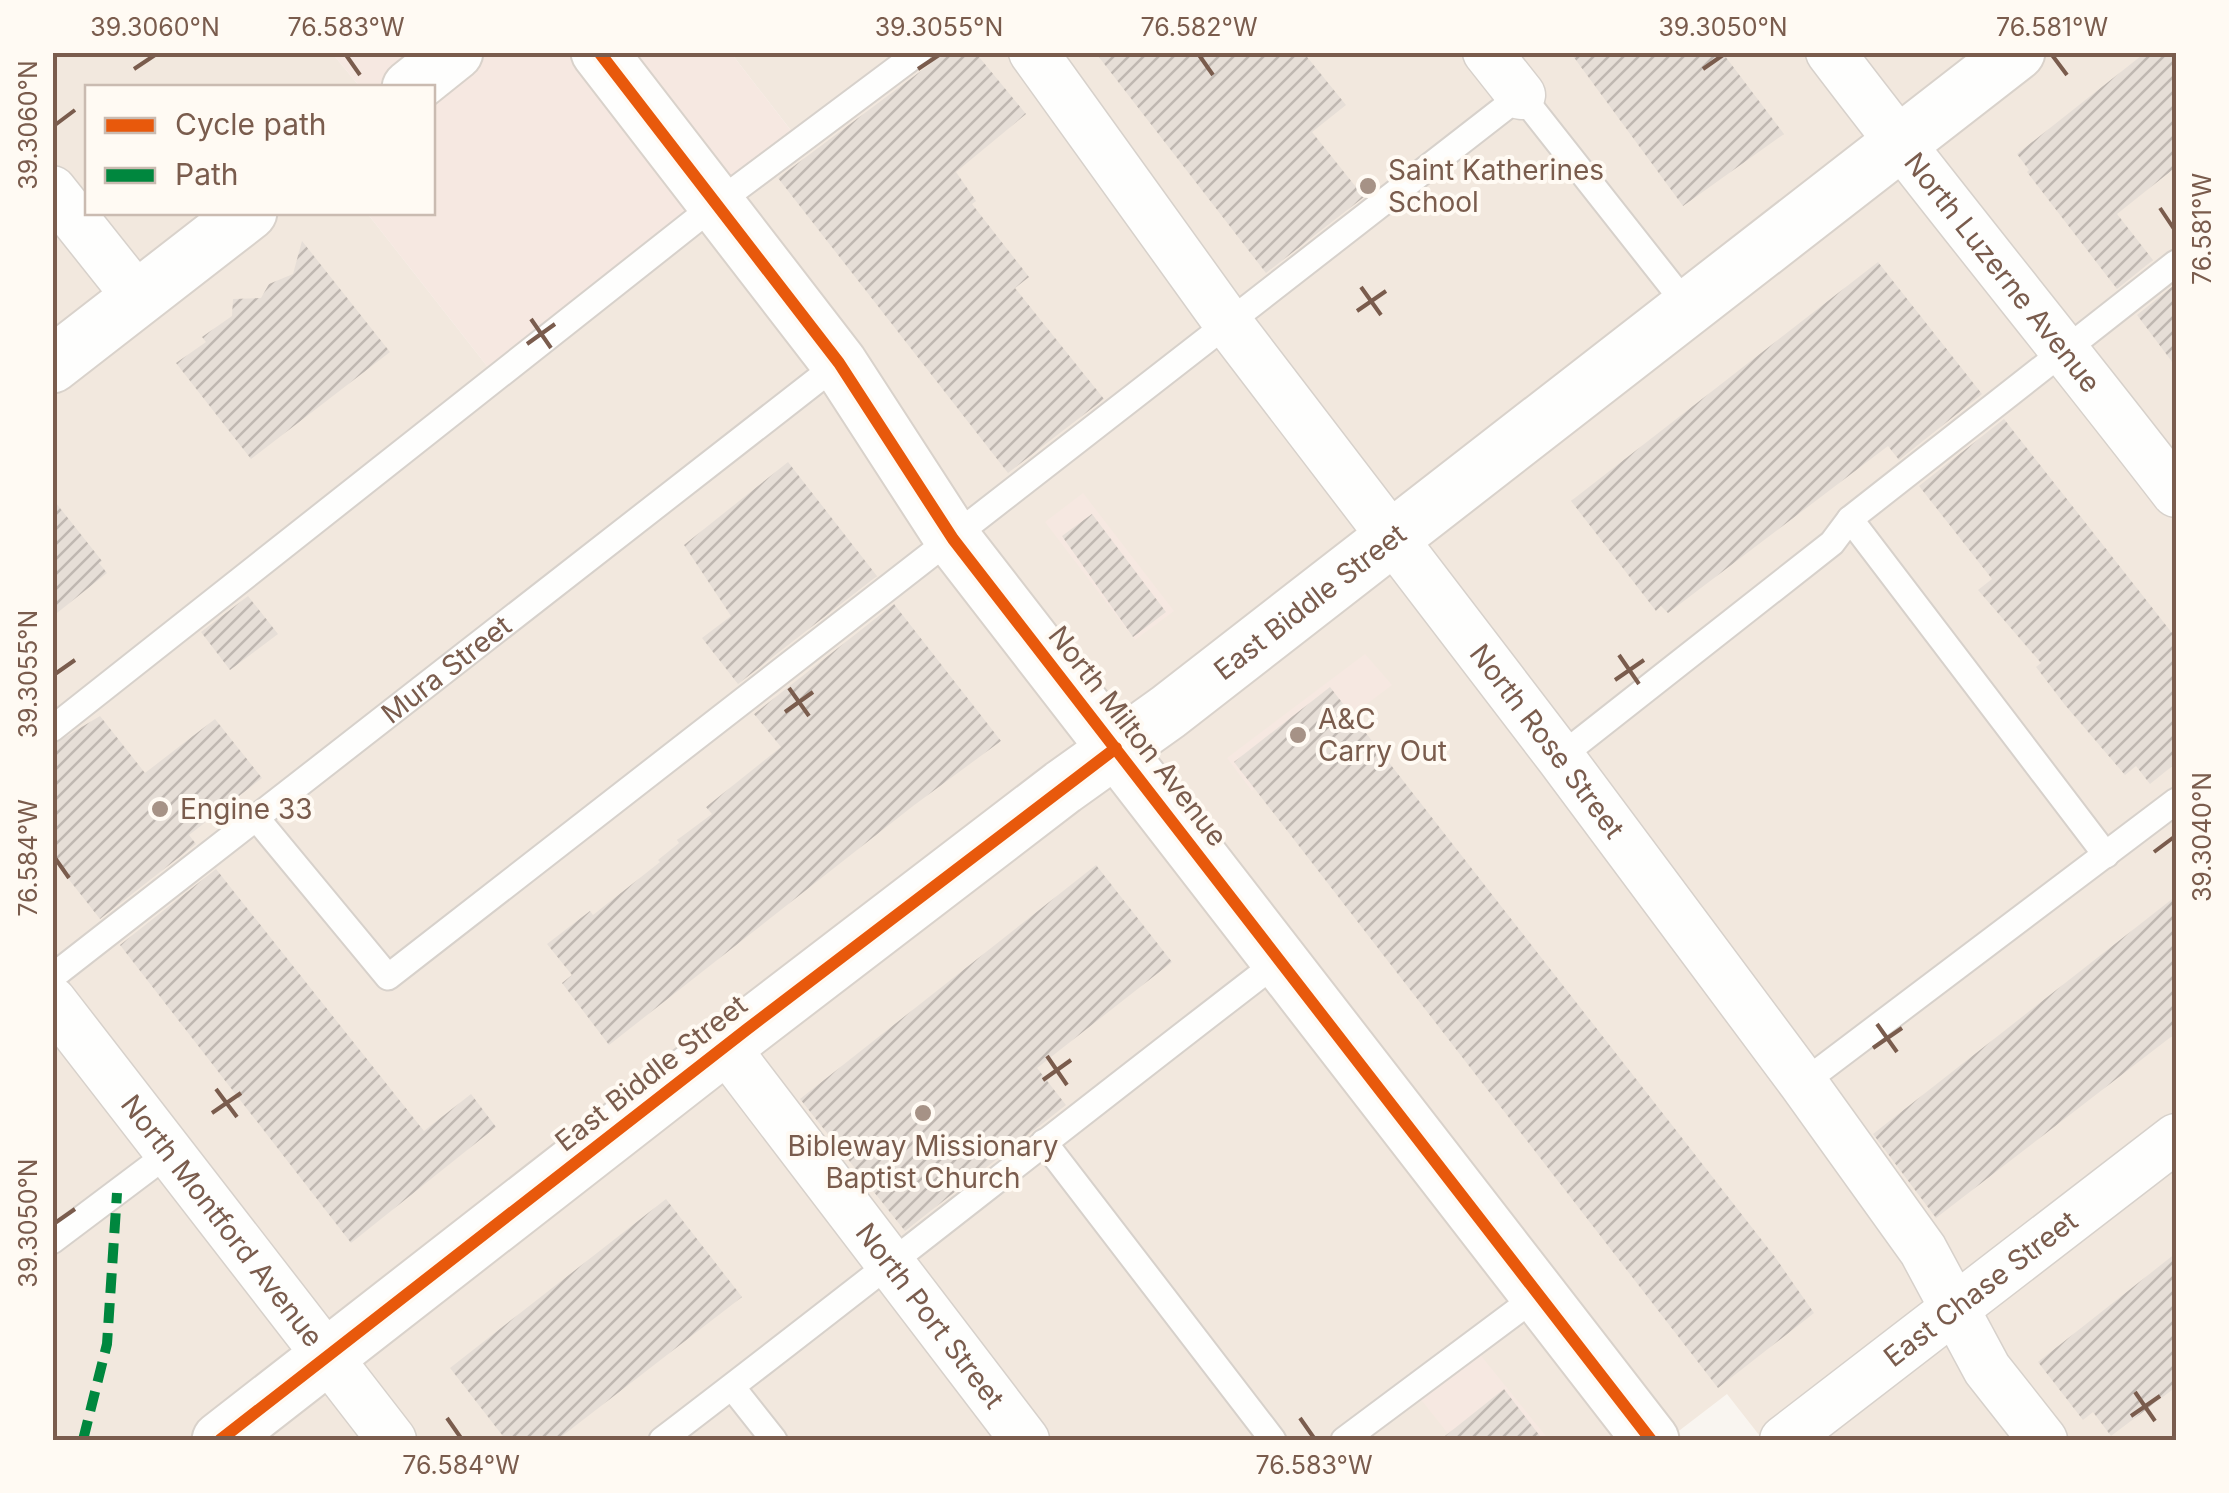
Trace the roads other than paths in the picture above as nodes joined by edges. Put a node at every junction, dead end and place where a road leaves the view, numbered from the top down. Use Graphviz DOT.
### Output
graph roads {
  1 [pos="455,52"];
  2 [pos="599,52"];
  3 [pos="919,52"];
  4 [pos="1033,52"];
  5 [pos="1487,52"];
  6 [pos="1830,52"];
  7 [pos="2018,52"];
  8 [pos="414,85"];
  9 [pos="1521,96"];
  10 [pos="1899,143"];
  11 [pos="52,190"];
  12 [pos="716,204"];
  13 [pos="245,215"];
  14 [pos="2176,264"];
  15 [pos="138,298"];
  16 [pos="1689,308"];
  17 [pos="1228,324"];
  18 [pos="2066,350"];
  19 [pos="839,363"];
  20 [pos="52,365"];
  21 [pos="2176,493"];
  22 [pos="1850,520"];
  23 [pos="1394,537"];
  24 [pos="953,539"];
  25 [pos="52,729"];
  26 [pos="1116,748"];
  27 [pos="1560,758"];
  28 [pos="2176,801"];
  29 [pos="258,820"];
  30 [pos="2106,855"];
  31 [pos="1280,960"];
  32 [pos="52,977"];
  33 [pos="52,1002"];
  34 [pos="725,1047"];
  35 [pos="1803,1082"];
  36 [pos="2176,1138"];
  37 [pos="1044,1142"];
  38 [pos="169,1153"];
  39 [pos="52,1242"];
  40 [pos="892,1266"];
  41 [pos="1538,1296"];
  42 [pos="1956,1308"];
  43 [pos="328,1357"];
  44 [pos="732,1387"];
  45 [pos="220,1440"];
  46 [pos="392,1440"];
  47 [pos="662,1440"];
  48 [pos="774,1440"];
  49 [pos="1025,1440"];
  50 [pos="1273,1440"];
  51 [pos="1344,1440"];
  52 [pos="1650,1440"];
  53 [pos="1784,1440"];
  54 [pos="2043,1440"];
  1 -- 8 [label="street"];
  2 -- 12 [label="street, North Milton Avenue"];
  3 -- 12 [label="lane"];
  4 -- 17 [label="street, North Rose Street"];
  5 -- 9 [label="street"];
  6 -- 10 [label="street, North Luzerne Avenue"];
  7 -- 10 [label="street, East Biddle Street"];
  9 -- 16 [label="lane"];
  9 -- 17 [label="lane"];
  10 -- 16 [label="street, East Biddle Street"];
  10 -- 18 [label="street, North Luzerne Avenue"];
  11 -- 15 [label="street"];
  12 -- 19 [label="street, North Milton Avenue"];
  12 -- 25 [label="lane"];
  13 -- 15 [label="street"];
  14 -- 18 [label="lane"];
  15 -- 20 [label="street"];
  16 -- 23 [label="street, East Biddle Street"];
  17 -- 23 [label="street, North Rose Street"];
  17 -- 24 [label="lane"];
  18 -- 21 [label="street, North Luzerne Avenue"];
  18 -- 22 [label="lane"];
  19 -- 24 [label="street, North Milton Avenue"];
  19 -- 29 [label="lane, Mura Street"];
  22 -- 27 [label="lane"];
  22 -- 30 [label="lane"];
  23 -- 26 [label="street, East Biddle Street"];
  23 -- 27 [label="street, North Rose Street"];
  24 -- 26 [label="street, North Milton Avenue"];
  24 -- 29 [label="lane"];
  26 -- 31 [label="street, North Milton Avenue"];
  26 -- 34 [label="street, East Biddle Street"];
  27 -- 35 [label="street, North Rose Street"];
  28 -- 30 [label="lane"];
  29 -- 32 [label="lane, Mura Street"];
  30 -- 35 [label="lane"];
  31 -- 37 [label="lane"];
  31 -- 41 [label="street, North Milton Avenue"];
  33 -- 38 [label="street, North Montford Avenue"];
  34 -- 40 [label="street, North Port Street"];
  34 -- 43 [label="street, East Biddle Street"];
  35 -- 42 [label="street, North Rose Street"];
  36 -- 42 [label="street, East Chase Street"];
  37 -- 40 [label="lane"];
  37 -- 50 [label="lane"];
  38 -- 39 [label="lane"];
  38 -- 43 [label="street, North Montford Avenue"];
  40 -- 44 [label="lane"];
  40 -- 49 [label="street, North Port Street"];
  41 -- 51 [label="lane"];
  41 -- 52 [label="street, North Milton Avenue"];
  42 -- 53 [label="street, East Chase Street"];
  42 -- 54 [label="street, North Rose Street"];
  43 -- 45 [label="street, East Biddle Street"];
  43 -- 46 [label="street, North Montford Avenue"];
  44 -- 47 [label="lane"];
  44 -- 48 [label="lane"];
}
